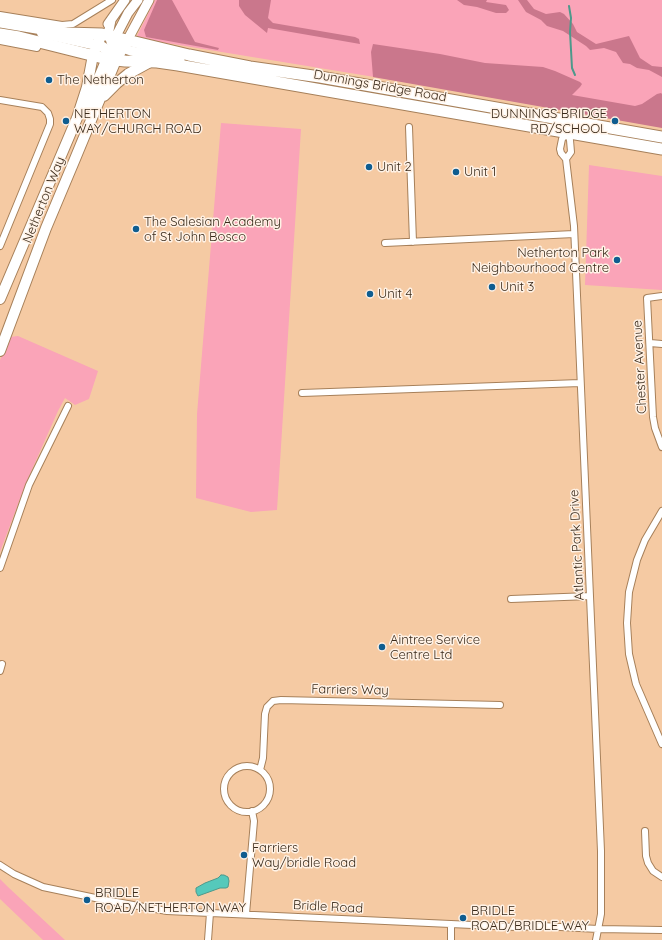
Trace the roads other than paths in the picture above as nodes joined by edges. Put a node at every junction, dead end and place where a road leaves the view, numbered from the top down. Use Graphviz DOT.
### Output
graph roads {
  1 [pos="112,0"];
  2 [pos="126,0"];
  3 [pos="138,0"];
  4 [pos="149,0"];
  5 [pos="0,15"];
  6 [pos="0,22"];
  7 [pos="0,34"];
  8 [pos="0,41"];
  9 [pos="40,42"];
  10 [pos="110,48"];
  11 [pos="150,62"];
  12 [pos="211,71"];
  13 [pos="0,100"];
  14 [pos="100,101"];
  15 [pos="409,127"];
  16 [pos="568,127"];
  17 [pos="70,133"];
  18 [pos="662,137"];
  19 [pos="662,149"];
  20 [pos="566,159"];
  21 [pos="574,234"];
  22 [pos="413,242"];
  23 [pos="384,243"];
  24 [pos="0,246"];
  25 [pos="662,296"];
  26 [pos="0,299"];
  27 [pos="650,343"];
  28 [pos="662,344"];
  29 [pos="0,350"];
  30 [pos="580,383"];
  31 [pos="302,393"];
  32 [pos="68,406"];
  33 [pos="662,447"];
  34 [pos="662,510"];
  35 [pos="659,520"];
  36 [pos="0,568"];
  37 [pos="590,596"];
  38 [pos="511,599"];
  39 [pos="500,705"];
  40 [pos="661,740"];
  41 [pos="260,770"];
  42 [pos="252,812"];
  43 [pos="645,831"];
  44 [pos="0,865"];
  45 [pos="662,877"];
  46 [pos="210,913"];
  47 [pos="246,914"];
  48 [pos="451,924"];
  49 [pos="598,929"];
  50 [pos="662,930"];
  51 [pos="208,940"];
  52 [pos="451,940"];
  53 [pos="596,940"];
  1 -- 5 [label="street"];
  2 -- 10 [label="street"];
  3 -- 10 [label="street"];
  4 -- 10 [label="street"];
  6 -- 10 [label="highway"];
  7 -- 9 [label="highway"];
  8 -- 9 [label="street"];
  9 -- 10 [label="highway"];
  10 -- 11 [label="highway, Dunnings Bridge Road"];
  10 -- 12 [label="street"];
  10 -- 14 [label="main road, Netherton Way"];
  10 -- 16 [label="highway, Dunnings Bridge Road"];
  10 -- 17 [label="main road, Netherton Way"];
  10 -- 17 [label="main road"];
  11 -- 12 [label="highway, Dunnings Bridge Road"];
  11 -- 14 [label="main road"];
  12 -- 16 [label="highway, Dunnings Bridge Road"];
  13 -- 24 [label="street"];
  14 -- 29 [label="main road, Netherton Way"];
  15 -- 22 [label="street"];
  16 -- 18 [label="highway, Dunnings Bridge Road"];
  16 -- 19 [label="highway, Dunnings Bridge Road"];
  16 -- 20 [label="street, Atlantic Park Drive"];
  16 -- 20 [label="street, Atlantic Park Drive"];
  17 -- 26 [label="main road, Netherton Way"];
  20 -- 21 [label="street, Atlantic Park Drive"];
  21 -- 22 [label="street"];
  21 -- 30 [label="street, Atlantic Park Drive"];
  22 -- 23 [label="street"];
  25 -- 27 [label="street, Chester Avenue"];
  27 -- 28 [label="street"];
  27 -- 33 [label="street, Chester Avenue"];
  30 -- 31 [label="street"];
  30 -- 37 [label="street, Atlantic Park Drive"];
  32 -- 36 [label="street"];
  34 -- 35 [label="street"];
  35 -- 40 [label="street"];
  37 -- 38 [label="street"];
  37 -- 49 [label="street, Atlantic Park Drive"];
  39 -- 41 [label="street, Farriers Way"];
  41 -- 42 [label="street"];
  41 -- 42 [label="street"];
  42 -- 47 [label="street"];
  43 -- 45 [label="street"];
  44 -- 46 [label="street, Bridle Road"];
  46 -- 47 [label="street, Bridle Road"];
  46 -- 51 [label="street"];
  47 -- 48 [label="street, Bridle Road"];
  48 -- 49 [label="street, Bridle Road"];
  48 -- 52 [label="street"];
  49 -- 50 [label="street, Bridle Road"];
  49 -- 53 [label="street, Atlantic Park Drive"];
}
